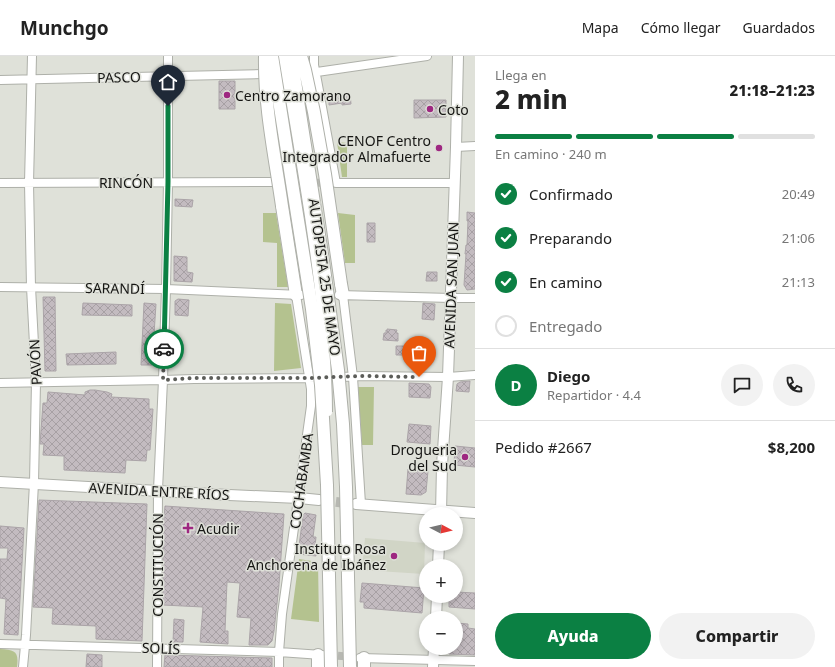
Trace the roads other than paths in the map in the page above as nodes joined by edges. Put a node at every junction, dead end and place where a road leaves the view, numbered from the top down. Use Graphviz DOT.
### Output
graph roads {
  1 [pos="32,56"];
  2 [pos="168,56"];
  3 [pos="265,56"];
  4 [pos="272,56"];
  5 [pos="283,56"];
  6 [pos="291,56"];
  7 [pos="301,56"];
  8 [pos="314,56"];
  9 [pos="427,56"];
  10 [pos="458,56"];
  11 [pos="312,73"];
  12 [pos="262,74"];
  13 [pos="168,76"];
  14 [pos="31,79"];
  15 [pos="0,80"];
  16 [pos="475,146"];
  17 [pos="456,147"];
  18 [pos="168,182"];
  19 [pos="276,182"];
  20 [pos="0,183"];
  21 [pos="29,183"];
  22 [pos="455,183"];
  23 [pos="314,246"];
  24 [pos="0,287"];
  25 [pos="30,287"];
  26 [pos="166,289"];
  27 [pos="341,291"];
  28 [pos="298,295"];
  29 [pos="451,298"];
  30 [pos="475,298"];
  31 [pos="332,322"];
  32 [pos="475,375"];
  33 [pos="353,377"];
  34 [pos="448,377"];
  35 [pos="309,378"];
  36 [pos="163,380"];
  37 [pos="36,382"];
  38 [pos="0,383"];
  39 [pos="0,482"];
  40 [pos="34,484"];
  41 [pos="327,484"];
  42 [pos="158,490"];
  43 [pos="299,498"];
  44 [pos="319,500"];
  45 [pos="359,504"];
  46 [pos="441,507"];
  47 [pos="419,510"];
  48 [pos="463,513"];
  49 [pos="475,513"];
  50 [pos="0,644"];
  51 [pos="25,644"];
  52 [pos="157,648"];
  53 [pos="279,652"];
  54 [pos="320,655"];
  55 [pos="363,661"];
  56 [pos="475,661"];
  57 [pos="433,664"];
  58 [pos="23,667"];
  59 [pos="157,667"];
  60 [pos="279,667"];
  61 [pos="318,667"];
  62 [pos="331,667"];
  63 [pos="350,667"];
  1 -- 14 [label="street, PAVÓN"];
  2 -- 13 [label="street, CONSTITUCIÓN"];
  3 -- 28 [label="highway, bridge"];
  4 -- 41 [label="highway, AUTOPISTA 25 DE MAYO, bridge"];
  5 -- 23 [label="street, bridge"];
  6 -- 31 [label="highway, AUTOPISTA 25 DE MAYO, bridge"];
  7 -- 27 [label="highway, bridge"];
  8 -- 11 [label="street"];
  9 -- 11 [label="street"];
  10 -- 17 [label="main road, AVENIDA SAN JUAN"];
  11 -- 22 [label="street"];
  12 -- 13 [label="street, PASCO"];
  13 -- 14 [label="street, PASCO"];
  13 -- 18 [label="street, CONSTITUCIÓN"];
  14 -- 15 [label="street, PASCO"];
  14 -- 21 [label="street, PAVÓN"];
  16 -- 17 [label="street"];
  17 -- 22 [label="main road, AVENIDA SAN JUAN"];
  18 -- 19 [label="street, RINCÓN"];
  18 -- 21 [label="street, RINCÓN"];
  18 -- 26 [label="street, CONSTITUCIÓN"];
  20 -- 21 [label="street, RINCÓN"];
  21 -- 25 [label="street, PAVÓN"];
  22 -- 29 [label="main road, AVENIDA SAN JUAN"];
  23 -- 31 [label="street, bridge"];
  23 -- 41 [label="street, bridge"];
  24 -- 25 [label="street, SARANDÍ"];
  25 -- 26 [label="street, SARANDÍ"];
  25 -- 37 [label="street, PAVÓN"];
  26 -- 28 [label="street, SARANDÍ"];
  26 -- 36 [label="street, CONSTITUCIÓN"];
  27 -- 29 [label="street"];
  27 -- 33 [label="street"];
  28 -- 35 [label="street, COCHABAMBA"];
  29 -- 30 [label="street"];
  29 -- 34 [label="main road, AVENIDA SAN JUAN"];
  31 -- 63 [label="highway, AUTOPISTA 25 DE MAYO, bridge"];
  32 -- 34 [label="street"];
  33 -- 34 [label="street"];
  33 -- 35 [label="street"];
  33 -- 45 [label="street"];
  34 -- 46 [label="main road, AVENIDA SAN JUAN"];
  35 -- 36 [label="street"];
  35 -- 43 [label="street, COCHABAMBA"];
  36 -- 37 [label="street"];
  36 -- 42 [label="street, CONSTITUCIÓN"];
  37 -- 38 [label="street"];
  37 -- 40 [label="street, PAVÓN"];
  39 -- 40 [label="main road, AVENIDA ENTRE RÍOS"];
  40 -- 42 [label="main road, AVENIDA ENTRE RÍOS"];
  40 -- 51 [label="street, PAVÓN"];
  41 -- 62 [label="highway, AUTOPISTA 25 DE MAYO, bridge"];
  42 -- 43 [label="main road, AVENIDA ENTRE RÍOS"];
  42 -- 52 [label="street, CONSTITUCIÓN"];
  43 -- 44 [label="main road, AVENIDA ENTRE RÍOS"];
  43 -- 53 [label="street, COCHABAMBA"];
  45 -- 47 [label="main road"];
  48 -- 49 [label="main road"];
  50 -- 51 [label="street, SOLÍS"];
  51 -- 52 [label="street, SOLÍS"];
  51 -- 58 [label="street, PAVÓN"];
  52 -- 53 [label="street, SOLÍS"];
  52 -- 59 [label="street, CONSTITUCIÓN"];
  53 -- 54 [label="street, SOLÍS"];
  53 -- 60 [label="street, COCHABAMBA"];
  54 -- 61 [label="highway"];
  55 -- 57 [label="street"];
  56 -- 57 [label="street"];
}
